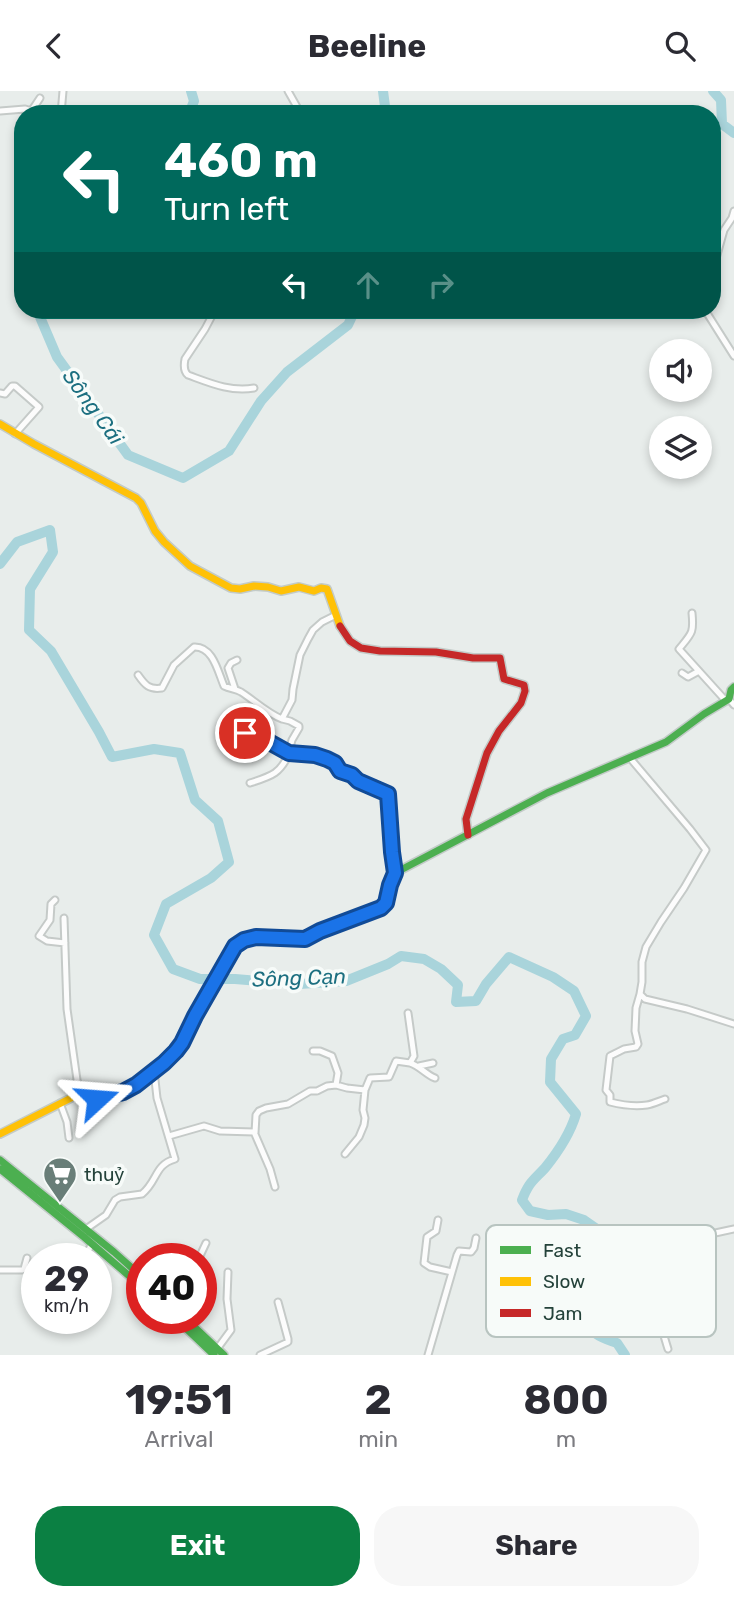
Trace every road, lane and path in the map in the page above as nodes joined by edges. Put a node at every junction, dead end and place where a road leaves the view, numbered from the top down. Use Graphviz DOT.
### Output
graph roads {
  1 [pos="40,98"];
  2 [pos="35,105"];
  3 [pos="734,211"];
  4 [pos="721,241"];
  5 [pos="208,319"];
  6 [pos="711,319"];
  7 [pos="734,356"];
  8 [pos="254,388"];
  9 [pos="0,393"];
  10 [pos="0,424"];
  11 [pos="15,434"];
  12 [pos="692,613"];
  13 [pos="334,616"];
  14 [pos="237,660"];
  15 [pos="699,671"];
  16 [pos="682,673"];
  17 [pos="138,675"];
  18 [pos="734,687"];
  19 [pos="235,689"];
  20 [pos="730,701"];
  21 [pos="282,719"];
  22 [pos="229,726"];
  23 [pos="290,753"];
  24 [pos="630,758"];
  25 [pos="250,783"];
  26 [pos="468,835"];
  27 [pos="395,873"];
  28 [pos="55,900"];
  29 [pos="64,918"];
  30 [pos="65,943"];
  31 [pos="640,994"];
  32 [pos="408,1013"];
  33 [pos="734,1024"];
  34 [pos="313,1051"];
  35 [pos="410,1063"];
  36 [pos="433,1063"];
  37 [pos="418,1066"];
  38 [pos="154,1072"];
  39 [pos="435,1077"];
  40 [pos="336,1085"];
  41 [pos="365,1090"];
  42 [pos="79,1094"];
  43 [pos="665,1099"];
  44 [pos="60,1103"];
  45 [pos="0,1133"];
  46 [pos="255,1133"];
  47 [pos="169,1136"];
  48 [pos="69,1138"];
  49 [pos="345,1154"];
  50 [pos="0,1160"];
  51 [pos="0,1170"];
  52 [pos="275,1187"];
  53 [pos="438,1220"];
  54 [pos="734,1229"];
  55 [pos="86,1230"];
  56 [pos="716,1233"];
  57 [pos="476,1238"];
  58 [pos="92,1243"];
  59 [pos="112,1261"];
  60 [pos="126,1264"];
  61 [pos="0,1270"];
  62 [pos="21,1271"];
  63 [pos="228,1272"];
  64 [pos="452,1272"];
  65 [pos="126,1273"];
  66 [pos="278,1301"];
  67 [pos="195,1334"];
  68 [pos="200,1334"];
  69 [pos="665,1337"];
  70 [pos="668,1349"];
  71 [pos="218,1353"];
  72 [pos="260,1355"];
  73 [pos="428,1355"];
  1 -- 2 [label="street"];
  3 -- 4 [label="street"];
  5 -- 8 [label="street"];
  6 -- 7 [label="street"];
  9 -- 11 [label="street"];
  10 -- 11 [label="main road"];
  11 -- 13 [label="main road"];
  12 -- 15 [label="street"];
  13 -- 21 [label="street"];
  13 -- 26 [label="main road"];
  14 -- 19 [label="street"];
  15 -- 16 [label="street"];
  15 -- 20 [label="street"];
  17 -- 19 [label="street"];
  18 -- 20 [label="main road"];
  19 -- 21 [label="street"];
  20 -- 24 [label="main road"];
  21 -- 23 [label="street"];
  22 -- 23 [label="street"];
  23 -- 25 [label="street"];
  23 -- 27 [label="street"];
  24 -- 26 [label="main road"];
  24 -- 31 [label="street"];
  26 -- 27 [label="main road"];
  27 -- 38 [label="main road"];
  28 -- 30 [label="street"];
  29 -- 30 [label="street"];
  30 -- 42 [label="street"];
  31 -- 33 [label="street"];
  31 -- 43 [label="street"];
  32 -- 35 [label="street"];
  34 -- 40 [label="street"];
  35 -- 37 [label="street"];
  35 -- 41 [label="street"];
  36 -- 37 [label="street"];
  37 -- 39 [label="street"];
  38 -- 42 [label="main road"];
  38 -- 47 [label="street"];
  40 -- 41 [label="street"];
  40 -- 46 [label="street"];
  41 -- 49 [label="street"];
  42 -- 44 [label="main road"];
  44 -- 45 [label="main road"];
  44 -- 48 [label="street"];
  46 -- 47 [label="street"];
  46 -- 52 [label="street"];
  47 -- 55 [label="street"];
  50 -- 55 [label="main road"];
  51 -- 58 [label="main road"];
  53 -- 64 [label="street"];
  54 -- 56 [label="street"];
  55 -- 60 [label="main road"];
  57 -- 64 [label="street"];
  59 -- 65 [label="main road"];
  61 -- 62 [label="street"];
  63 -- 71 [label="street"];
  64 -- 73 [label="street"];
  66 -- 72 [label="street"];
  67 -- 71 [label="main road"];
  68 -- 71 [label="main road"];
  69 -- 70 [label="street"];
}
